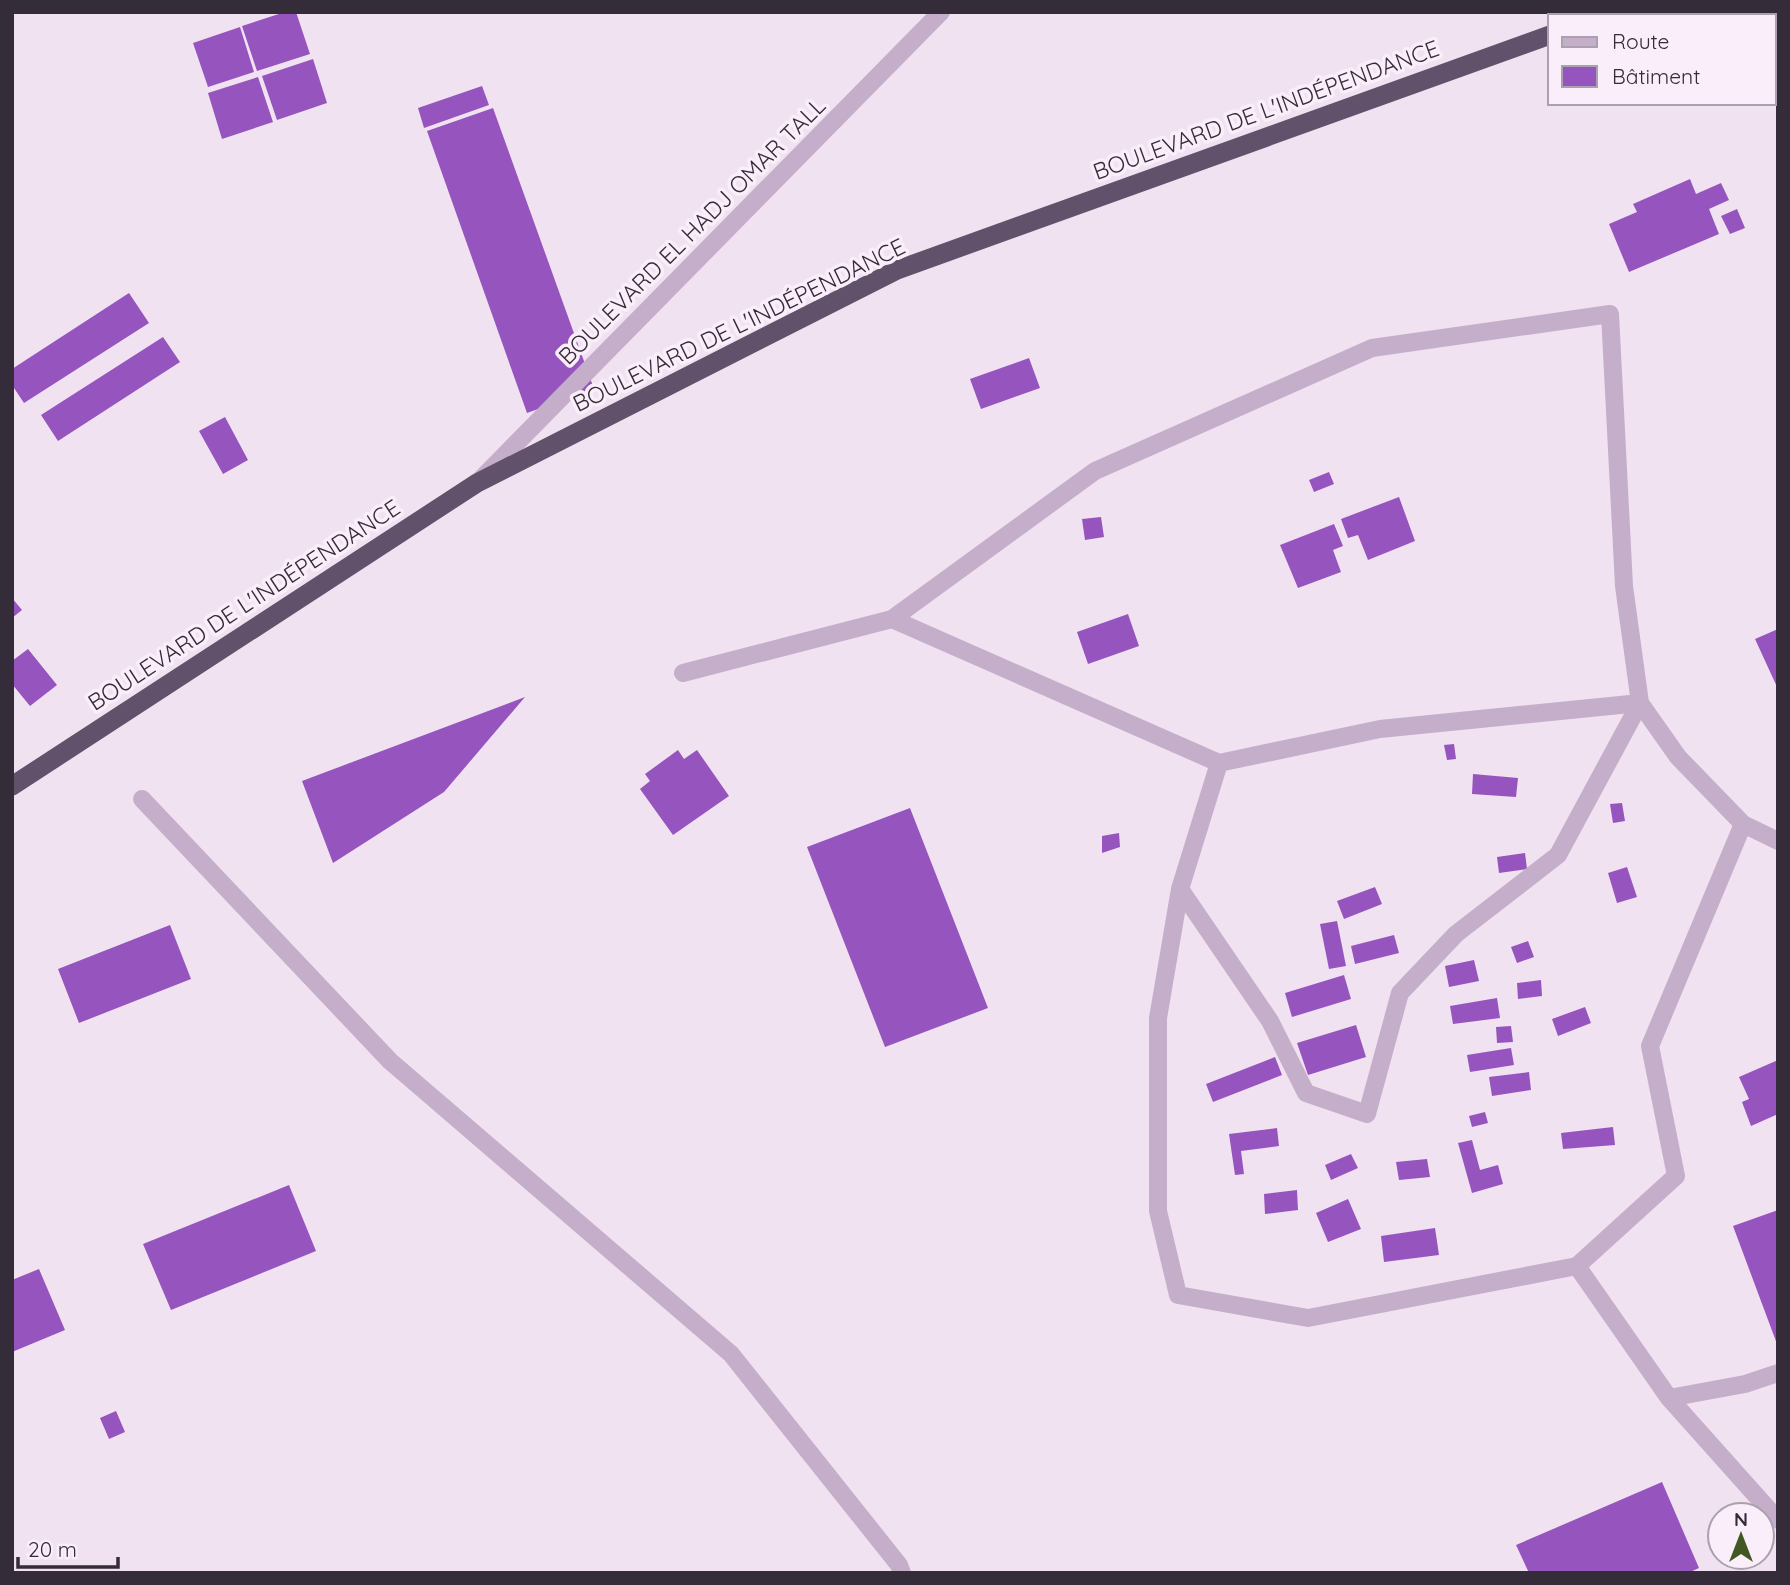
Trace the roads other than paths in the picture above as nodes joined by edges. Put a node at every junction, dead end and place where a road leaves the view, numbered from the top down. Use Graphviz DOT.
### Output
graph roads {
  1 [pos="941,12"];
  2 [pos="1548,36"];
  3 [pos="477,483"];
  4 [pos="892,619"];
  5 [pos="683,673"];
  6 [pos="1640,703"];
  7 [pos="1219,762"];
  8 [pos="12,786"];
  9 [pos="142,799"];
  10 [pos="1743,824"];
  11 [pos="1778,841"];
  12 [pos="1180,889"];
  13 [pos="1577,1266"];
  14 [pos="1778,1373"];
  15 [pos="1669,1398"];
  16 [pos="1778,1520"];
  17 [pos="902,1573"];
  1 -- 3 [label="street, BOULEVARD EL HADJ OMAR TALL"];
  2 -- 3 [label="highway, BOULEVARD DE L'INDÉPENDANCE"];
  3 -- 8 [label="highway, BOULEVARD DE L'INDÉPENDANCE"];
  4 -- 5 [label="street"];
  4 -- 6 [label="street"];
  4 -- 7 [label="street"];
  6 -- 7 [label="street"];
  6 -- 10 [label="street"];
  6 -- 12 [label="street"];
  7 -- 12 [label="street"];
  9 -- 17 [label="street"];
  10 -- 11 [label="street"];
  10 -- 13 [label="street"];
  12 -- 13 [label="street"];
  13 -- 15 [label="street"];
  14 -- 15 [label="street"];
  15 -- 16 [label="street"];
}
